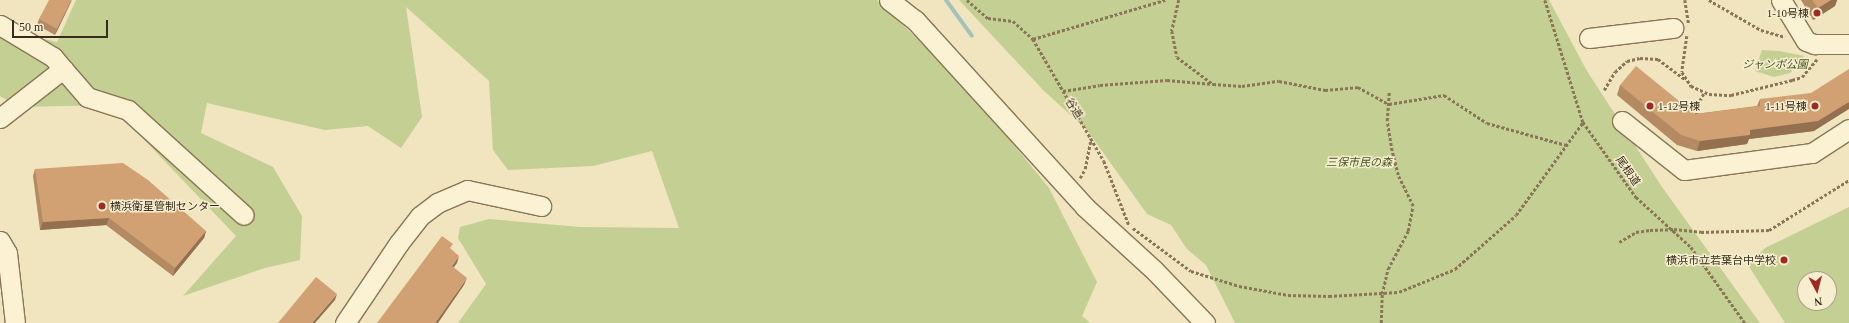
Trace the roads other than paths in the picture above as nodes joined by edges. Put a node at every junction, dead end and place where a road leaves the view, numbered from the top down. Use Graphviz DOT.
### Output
graph roads {
  1 [pos="889,0"];
  2 [pos="1781,0"];
  3 [pos="0,25"];
  4 [pos="1673,28"];
  5 [pos="1589,38"];
  6 [pos="1849,44"];
  7 [pos="63,69"];
  8 [pos="0,118"];
  9 [pos="1622,121"];
  10 [pos="1849,129"];
  11 [pos="541,206"];
  12 [pos="244,215"];
  13 [pos="0,241"];
  14 [pos="15,323"];
  15 [pos="345,323"];
  16 [pos="1205,323"];
  1 -- 16 [label="lane"];
  2 -- 6 [label="lane"];
  3 -- 7 [label="lane"];
  4 -- 5 [label="lane"];
  7 -- 8 [label="lane"];
  7 -- 12 [label="lane"];
  9 -- 10 [label="lane"];
  11 -- 15 [label="lane"];
  13 -- 14 [label="lane"];
}
